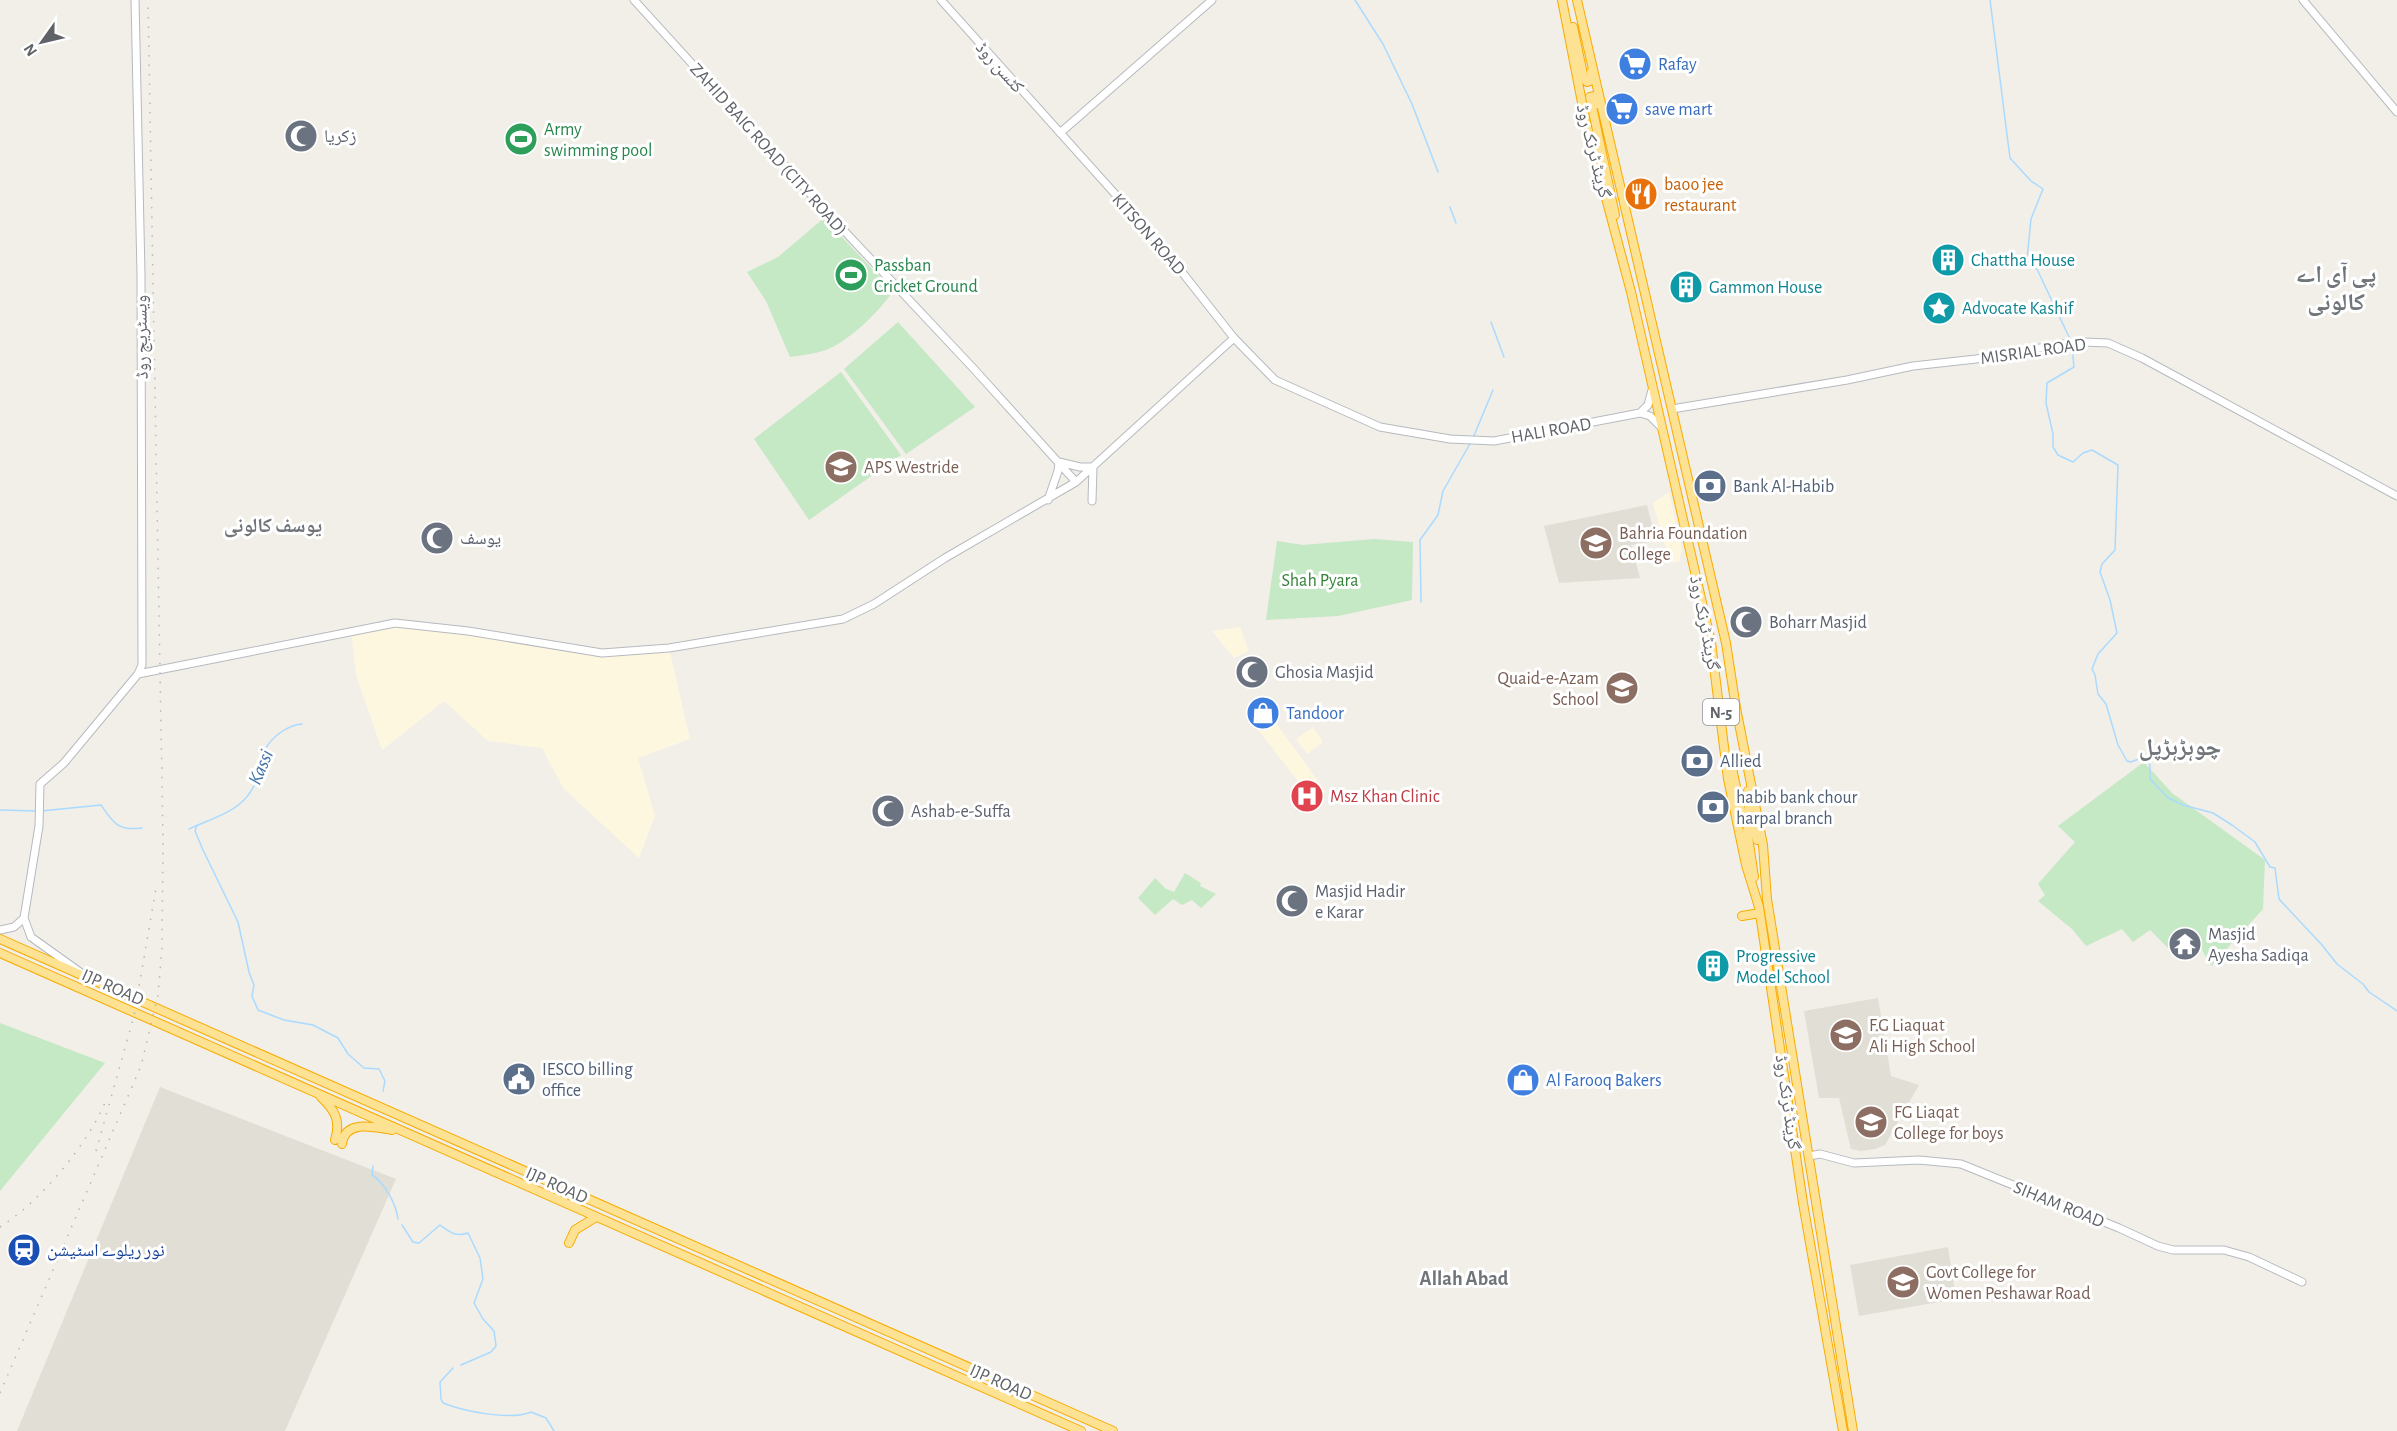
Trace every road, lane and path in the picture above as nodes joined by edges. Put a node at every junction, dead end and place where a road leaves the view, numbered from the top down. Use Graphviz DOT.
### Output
graph roads {
  1 [pos="135,0"];
  2 [pos="634,0"];
  3 [pos="941,0"];
  4 [pos="1212,0"];
  5 [pos="1564,0"];
  6 [pos="2303,0"];
  7 [pos="1578,3"];
  8 [pos="2397,112"];
  9 [pos="1606,123"];
  10 [pos="1060,133"];
  11 [pos="1624,266"];
  12 [pos="1233,338"];
  13 [pos="1652,389"];
  14 [pos="1672,409"];
  15 [pos="1640,413"];
  16 [pos="1661,427"];
  17 [pos="1462,440"];
  18 [pos="1059,462"];
  19 [pos="1093,467"];
  20 [pos="1076,482"];
  21 [pos="2397,496"];
  22 [pos="1048,500"];
  23 [pos="1092,501"];
  24 [pos="138,674"];
  25 [pos="1736,708"];
  26 [pos="1722,715"];
  27 [pos="1766,887"];
  28 [pos="1759,910"];
  29 [pos="1742,916"];
  30 [pos="24,918"];
  31 [pos="0,930"];
  32 [pos="0,939"];
  33 [pos="0,953"];
  34 [pos="84,975"];
  35 [pos="314,1090"];
  36 [pos="404,1133"];
  37 [pos="1809,1156"];
  38 [pos="596,1217"];
  39 [pos="569,1243"];
  40 [pos="1823,1252"];
  41 [pos="1813,1260"];
  42 [pos="2302,1282"];
  43 [pos="1835,1325"];
  44 [pos="1824,1330"];
  45 [pos="1082,1431"];
  46 [pos="1113,1431"];
  47 [pos="1842,1431"];
  48 [pos="1853,1431"];
  1 -- 24 [label="main road, ویسٹریج روڈ"];
  2 -- 18 [label="main road, ZAHID BAIG ROAD (CITY ROAD)"];
  3 -- 10 [label="main road, کٹسن روڈ"];
  4 -- 10 [label="main road"];
  5 -- 7 [label="highway"];
  5 -- 11 [label="highway, گرینڈ ٹرنک روڈ / N-5"];
  6 -- 8 [label="main road"];
  7 -- 9 [label="highway, گرینڈ ٹرنک روڈ / N-5"];
  9 -- 11 [label="highway"];
  9 -- 14 [label="highway, گرینڈ ٹرنک روڈ / N-5"];
  10 -- 12 [label="main road, KITSON ROAD"];
  11 -- 13 [label="highway, گرینڈ ٹرنک روڈ / N-5"];
  12 -- 17 [label="main road, KITSON ROAD"];
  12 -- 19 [label="main road"];
  13 -- 15 [label="main road"];
  13 -- 16 [label="highway, گرینڈ ٹرنک روڈ / N-5"];
  14 -- 21 [label="main road, MISRIAL ROAD"];
  14 -- 25 [label="highway, گرینڈ ٹرنک روڈ / N-5"];
  15 -- 16 [label="main road"];
  15 -- 17 [label="main road, HALI ROAD"];
  16 -- 26 [label="highway, گرینڈ ٹرنک روڈ / N-5"];
  18 -- 19 [label="main road"];
  18 -- 20 [label="main road, ZAHID BAIG ROAD (CITY ROAD)"];
  18 -- 22 [label="main road"];
  19 -- 20 [label="main road"];
  19 -- 23 [label="main road"];
  20 -- 22 [label="main road"];
  22 -- 24 [label="main road"];
  24 -- 30 [label="main road"];
  25 -- 26 [label="highway"];
  25 -- 27 [label="highway, گرینڈ ٹرنک روڈ / N-5"];
  26 -- 28 [label="highway, گرینڈ ٹرنک روڈ / N-5"];
  27 -- 28 [label="highway"];
  27 -- 37 [label="highway, گرینڈ ٹرنک روڈ / N-5"];
  28 -- 29 [label="highway"];
  28 -- 41 [label="highway, گرینڈ ٹرنک روڈ / N-5"];
  30 -- 31 [label="main road"];
  30 -- 34 [label="main road"];
  32 -- 34 [label="highway, IJP ROAD"];
  33 -- 35 [label="highway, IJP ROAD"];
  34 -- 46 [label="highway, IJP ROAD"];
  35 -- 36 [label="highway, IJP ROAD"];
  35 -- 36 [label="highway"];
  36 -- 38 [label="highway, IJP ROAD"];
  37 -- 40 [label="highway, گرینڈ ٹرنک روڈ / N-5"];
  37 -- 42 [label="main road, SIHAM ROAD"];
  38 -- 39 [label="highway"];
  38 -- 45 [label="highway, IJP ROAD"];
  40 -- 41 [label="highway"];
  40 -- 43 [label="highway, گرینڈ ٹرنک روڈ / N-5"];
  41 -- 44 [label="highway, گرینڈ ٹرنک روڈ / N-5"];
  43 -- 44 [label="highway"];
  43 -- 48 [label="highway, گرینڈ ٹرنک روڈ / N-5"];
  44 -- 47 [label="highway, گرینڈ ٹرنک روڈ / N-5"];
}
